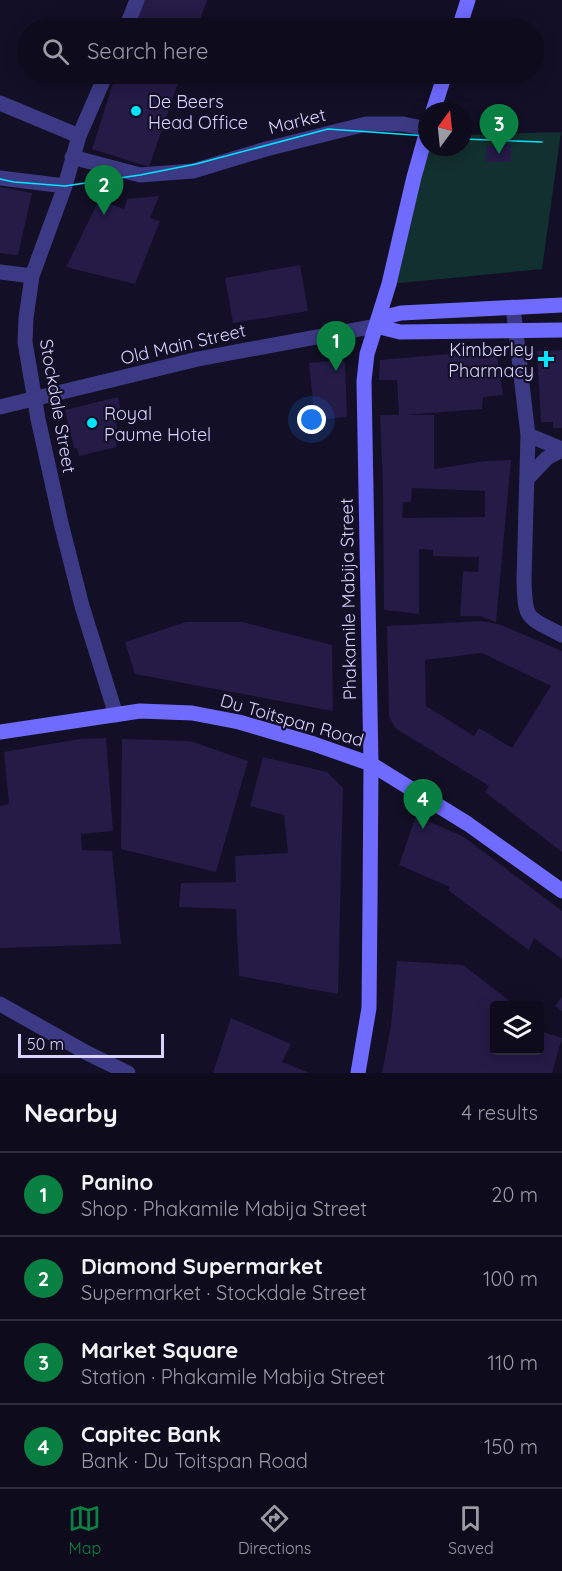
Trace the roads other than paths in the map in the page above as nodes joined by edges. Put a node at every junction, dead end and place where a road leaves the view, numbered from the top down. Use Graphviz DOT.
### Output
graph roads {
  1 [pos="136,0"];
  2 [pos="468,0"];
  3 [pos="130,18"];
  4 [pos="462,18"];
  5 [pos="102,84"];
  6 [pos="442,84"];
  7 [pos="437,102"];
  8 [pos="0,103"];
  9 [pos="418,128"];
  10 [pos="79,136"];
  11 [pos="420,156"];
  12 [pos="72,157"];
  13 [pos="0,178"];
  14 [pos="65,186"];
  15 [pos="0,272"];
  16 [pos="32,276"];
  17 [pos="562,305"];
  18 [pos="513,307"];
  19 [pos="376,326"];
  20 [pos="516,329"];
  21 [pos="562,330"];
  22 [pos="35,398"];
  23 [pos="0,407"];
  24 [pos="528,435"];
  25 [pos="562,450"];
  26 [pos="527,479"];
  27 [pos="562,635"];
  28 [pos="116,715"];
  29 [pos="0,732"];
  30 [pos="371,764"];
  31 [pos="562,891"];
  32 [pos="0,1004"];
  33 [pos="128,1073"];
  34 [pos="358,1073"];
  1 -- 3 [label="street"];
  2 -- 4 [label="street"];
  5 -- 10 [label="street, Stockdale Street"];
  6 -- 7 [label="street"];
  8 -- 10 [label="street"];
  9 -- 12 [label="street, Market"];
  10 -- 12 [label="street, Stockdale Street"];
  11 -- 19 [label="street, Phakamile Mabija Street"];
  12 -- 14 [label="street, Stockdale Street"];
  13 -- 14 [label="street"];
  14 -- 16 [label="street, Stockdale Street"];
  15 -- 16 [label="street"];
  16 -- 22 [label="street, Stockdale Street"];
  17 -- 18 [label="street"];
  18 -- 19 [label="street"];
  18 -- 20 [label="street"];
  19 -- 20 [label="street"];
  19 -- 22 [label="street, Old Main Street"];
  19 -- 30 [label="street, Phakamile Mabija Street"];
  20 -- 21 [label="street"];
  20 -- 24 [label="street"];
  22 -- 23 [label="street, Old Main Street"];
  22 -- 28 [label="street, Stockdale Street"];
  24 -- 25 [label="street"];
  24 -- 26 [label="street"];
  25 -- 26 [label="street"];
  26 -- 27 [label="street"];
  28 -- 29 [label="street, Du Toitspan Road"];
  28 -- 30 [label="street, Du Toitspan Road"];
  30 -- 31 [label="street, Du Toitspan Road"];
  30 -- 34 [label="street, Phakamile Mabija Street"];
  32 -- 33 [label="street"];
}
